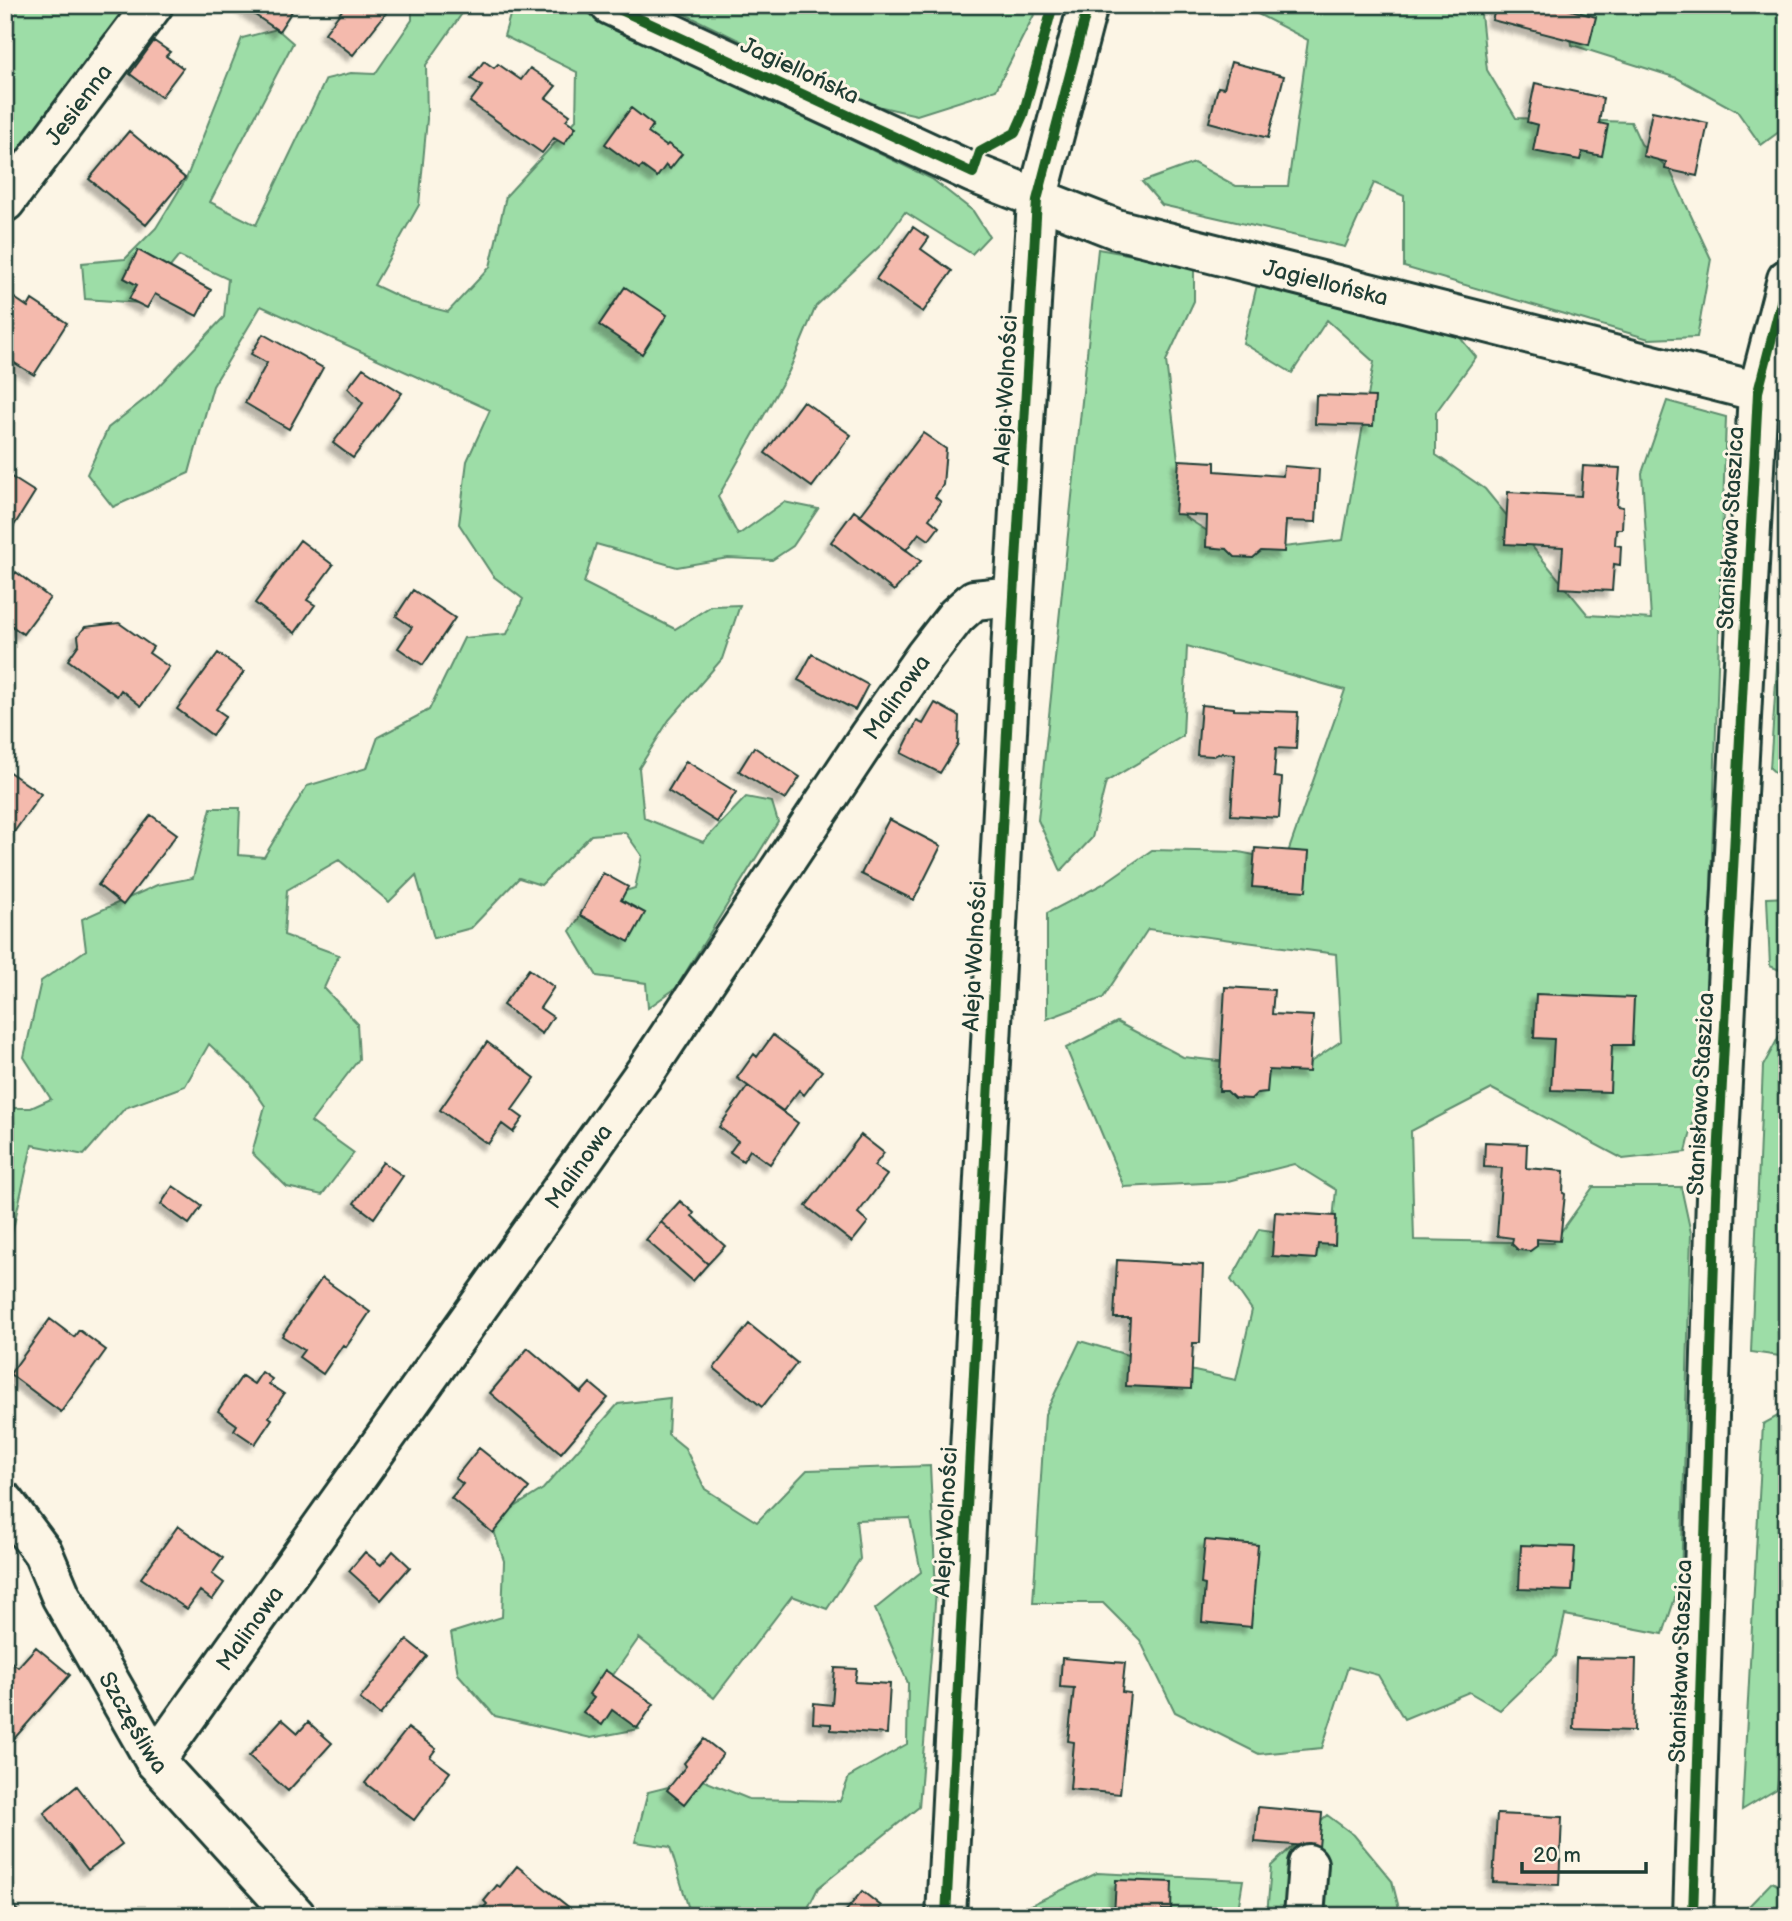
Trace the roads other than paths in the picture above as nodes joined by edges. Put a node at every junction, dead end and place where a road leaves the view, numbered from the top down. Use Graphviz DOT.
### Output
graph roads {
  1 [pos="153,5"];
  2 [pos="610,5"];
  3 [pos="1088,5"];
  4 [pos="1037,200"];
  5 [pos="5,202"];
  6 [pos="1787,279"];
  7 [pos="1772,395"];
  8 [pos="1014,596"];
  9 [pos="5,1502"];
  10 [pos="155,1761"];
  11 [pos="1308,1864"];
  12 [pos="296,1916"];
  13 [pos="946,1916"];
  14 [pos="1304,1916"];
  15 [pos="1693,1916"];
  1 -- 5 [label="street, Jesienna"];
  2 -- 4 [label="street, Jagiellońska"];
  3 -- 4 [label="street, Aleja Wolności"];
  4 -- 7 [label="street, Jagiellońska"];
  4 -- 8 [label="street, Aleja Wolności"];
  6 -- 7 [label="street, Stanisława Staszica"];
  7 -- 15 [label="street, Stanisława Staszica"];
  8 -- 10 [label="street, Malinowa"];
  8 -- 13 [label="street, Aleja Wolności"];
  9 -- 10 [label="street, Szczęśliwa"];
  10 -- 12 [label="street, Szczęśliwa"];
  11 -- 14 [label="street"];
}
